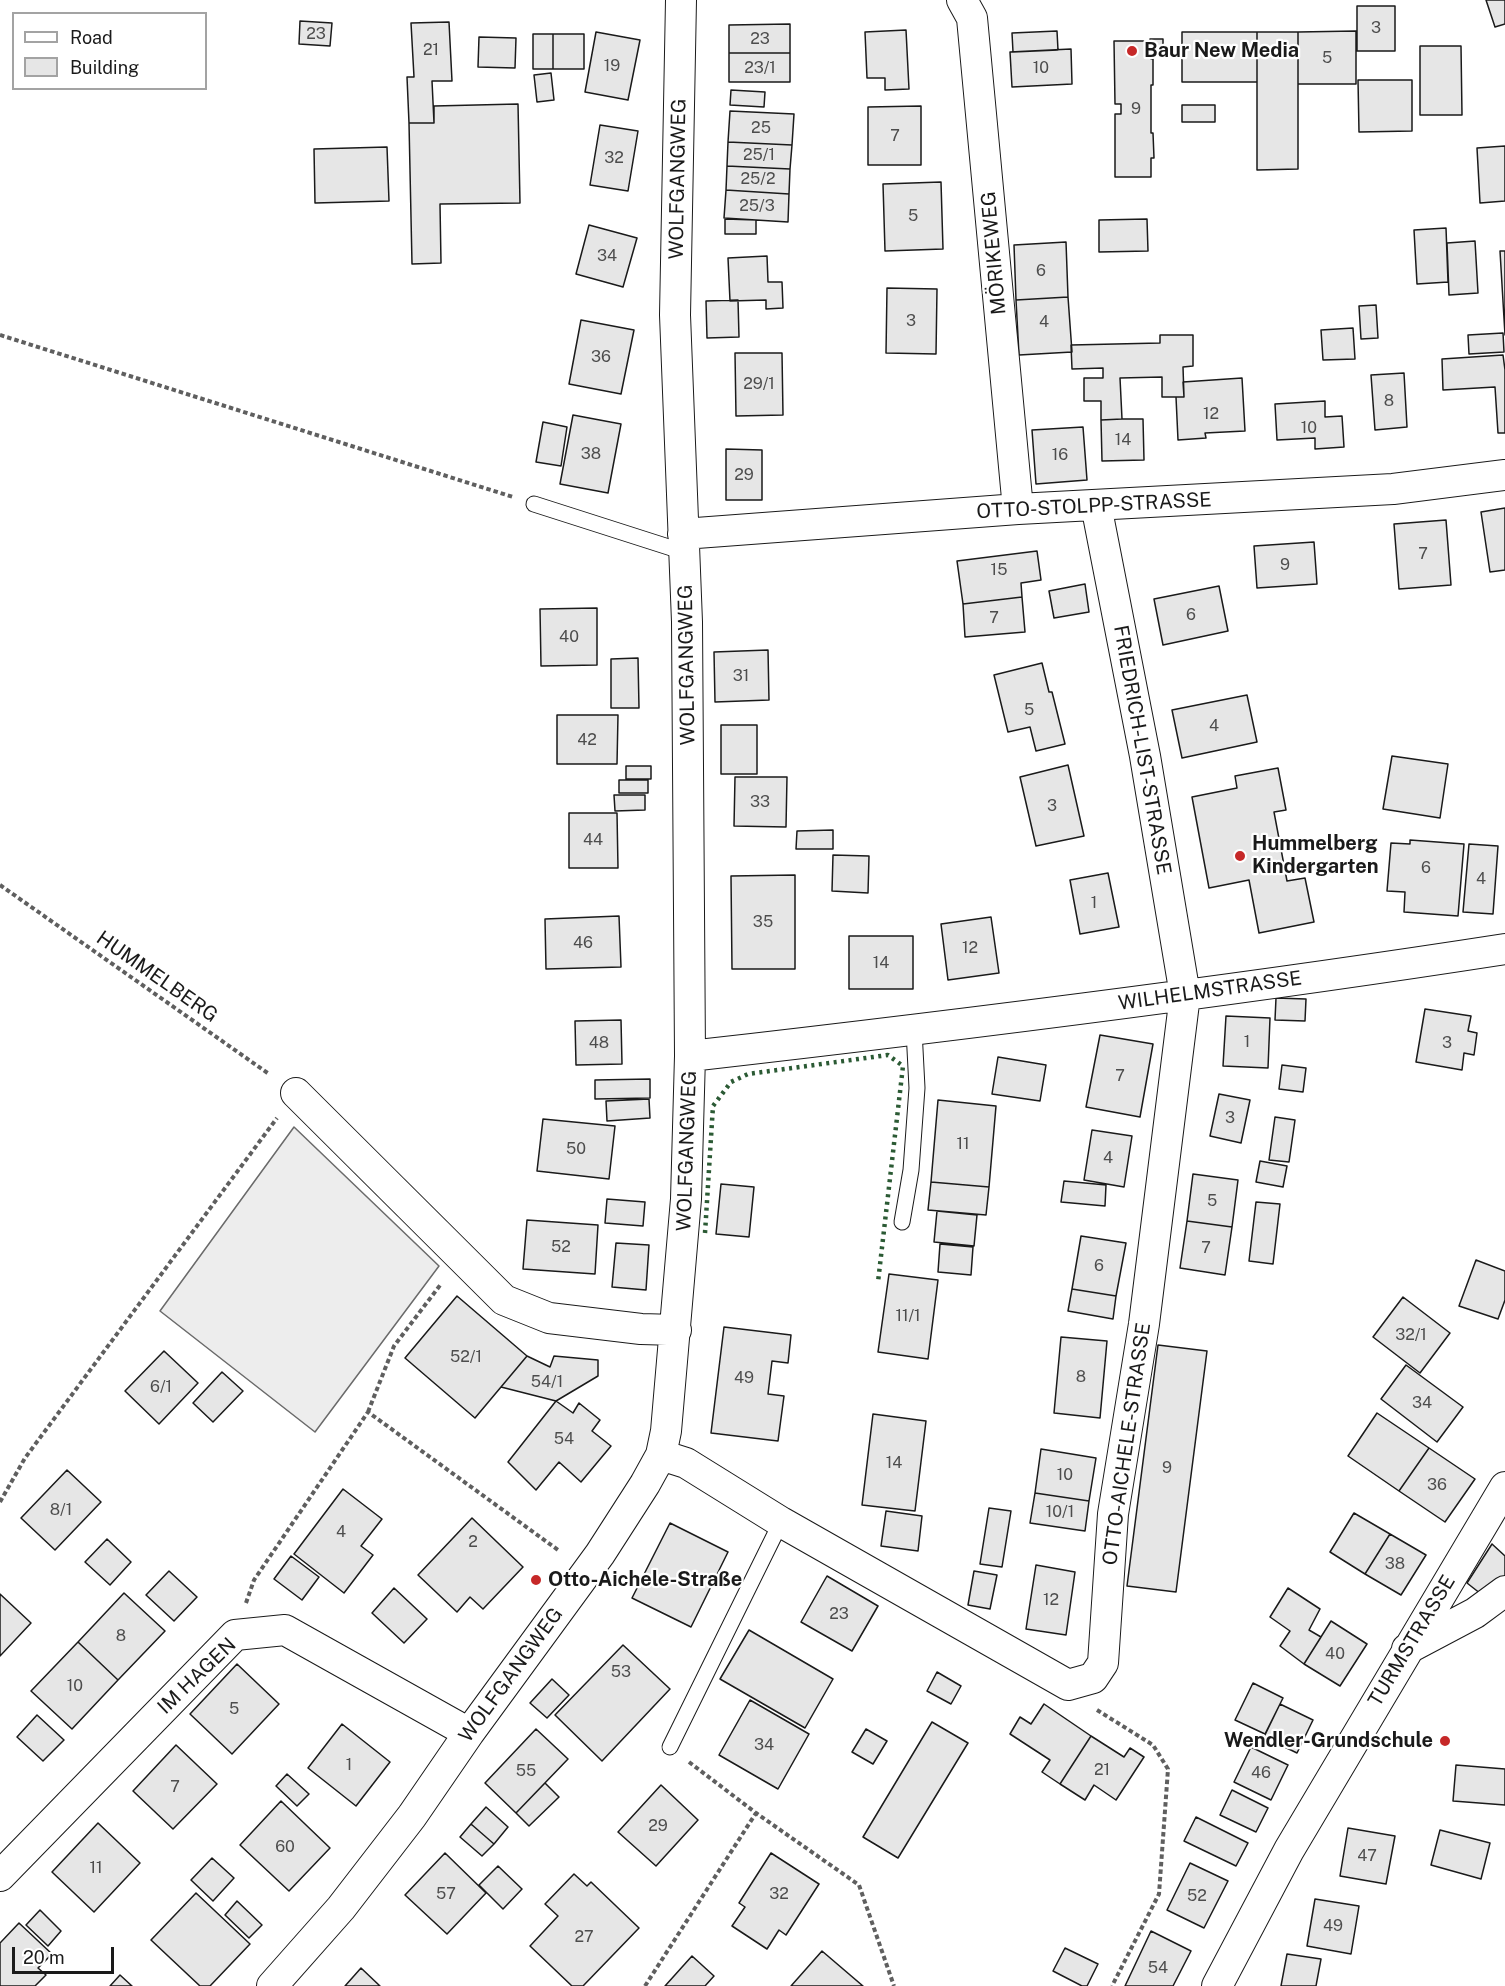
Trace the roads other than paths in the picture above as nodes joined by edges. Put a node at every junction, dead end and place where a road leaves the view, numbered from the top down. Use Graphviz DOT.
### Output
graph roads {
  1 [pos="681,0"];
  2 [pos="962,0"];
  3 [pos="1505,475"];
  4 [pos="534,504"];
  5 [pos="1096,505"];
  6 [pos="1018,509"];
  7 [pos="683,543"];
  8 [pos="1505,949"];
  9 [pos="1185,995"];
  10 [pos="914,1030"];
  11 [pos="690,1056"];
  12 [pos="296,1093"];
  13 [pos="902,1222"];
  14 [pos="676,1330"];
  15 [pos="661,1455"];
  16 [pos="1505,1487"];
  17 [pos="781,1522"];
  18 [pos="1505,1591"];
  19 [pos="1407,1649"];
  20 [pos="469,1733"];
  21 [pos="670,1747"];
  22 [pos="0,1876"];
  23 [pos="272,1986"];
  24 [pos="1217,1986"];
  1 -- 7 [label="street, WOLFGANGWEG"];
  2 -- 6 [label="street, MÖRIKEWEG"];
  3 -- 5 [label="street, OTTO-STOLPP-STRASSE"];
  4 -- 7 [label="lane"];
  5 -- 6 [label="street, OTTO-STOLPP-STRASSE"];
  5 -- 9 [label="street, FRIEDRICH-LIST-STRASSE"];
  6 -- 7 [label="street, OTTO-STOLPP-STRASSE"];
  7 -- 11 [label="street, WOLFGANGWEG"];
  8 -- 9 [label="street, WILHELMSTRASSE"];
  9 -- 10 [label="street, WILHELMSTRASSE"];
  9 -- 17 [label="street, OTTO-AICHELE-STRASSE"];
  10 -- 11 [label="street, WILHELMSTRASSE"];
  10 -- 13 [label="lane"];
  11 -- 14 [label="street, WOLFGANGWEG"];
  12 -- 14 [label="street"];
  14 -- 15 [label="street, WOLFGANGWEG"];
  15 -- 17 [label="street"];
  15 -- 20 [label="street, WOLFGANGWEG"];
  16 -- 19 [label="street, TURMSTRASSE"];
  17 -- 21 [label="lane"];
  18 -- 19 [label="street"];
  19 -- 24 [label="street, TURMSTRASSE"];
  20 -- 22 [label="street, IM HAGEN"];
  20 -- 23 [label="street, WOLFGANGWEG"];
}
